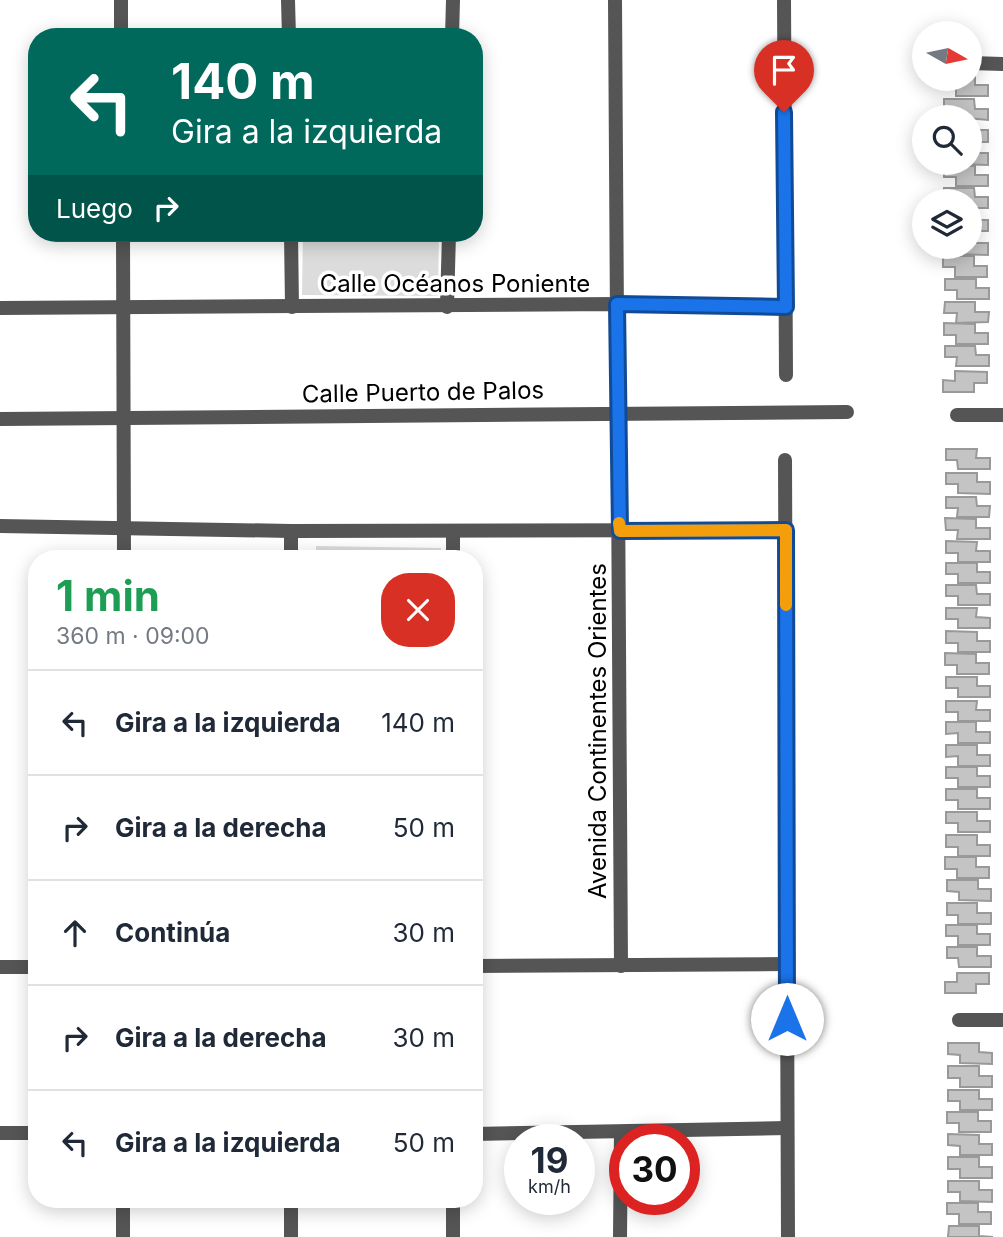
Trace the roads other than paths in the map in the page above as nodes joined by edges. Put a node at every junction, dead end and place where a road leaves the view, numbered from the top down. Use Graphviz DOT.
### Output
graph roads {
  1 [pos="121,0"];
  2 [pos="288,0"];
  3 [pos="453,0"];
  4 [pos="615,0"];
  5 [pos="784,0"];
  6 [pos="121,28"];
  7 [pos="289,28"];
  8 [pos="452,28"];
  9 [pos="982,63"];
  10 [pos="1003,64"];
  11 [pos="123,242"];
  12 [pos="291,242"];
  13 [pos="449,242"];
  14 [pos="617,304"];
  15 [pos="124,307"];
  16 [pos="292,307"];
  17 [pos="447,307"];
  18 [pos="786,307"];
  19 [pos="0,308"];
  20 [pos="786,375"];
  21 [pos="617,412"];
  22 [pos="847,412"];
  23 [pos="957,415"];
  24 [pos="1003,415"];
  25 [pos="0,419"];
  26 [pos="123,419"];
  27 [pos="785,460"];
  28 [pos="0,526"];
  29 [pos="124,528"];
  30 [pos="786,530"];
  31 [pos="291,531"];
  32 [pos="453,531"];
  33 [pos="620,531"];
  34 [pos="124,550"];
  35 [pos="291,550"];
  36 [pos="453,550"];
  37 [pos="787,964"];
  38 [pos="483,966"];
  39 [pos="0,967"];
  40 [pos="28,967"];
  41 [pos="621,967"];
  42 [pos="959,1020"];
  43 [pos="1003,1020"];
  44 [pos="787,1128"];
  45 [pos="700,1130"];
  46 [pos="609,1132"];
  47 [pos="0,1133"];
  48 [pos="28,1133"];
  49 [pos="483,1134"];
  50 [pos="123,1208"];
  51 [pos="291,1208"];
  52 [pos="453,1208"];
  53 [pos="620,1215"];
  54 [pos="123,1237"];
  55 [pos="291,1237"];
  56 [pos="453,1237"];
  57 [pos="620,1237"];
  58 [pos="788,1237"];
  1 -- 6 [label="street"];
  2 -- 7 [label="street"];
  3 -- 8 [label="street"];
  4 -- 14 [label="street, Avenida Continentes Orientes"];
  5 -- 18 [label="street"];
  9 -- 10 [label="street"];
  11 -- 15 [label="street"];
  12 -- 16 [label="street"];
  13 -- 17 [label="street"];
  14 -- 17 [label="street, Calle Océanos Poniente"];
  14 -- 18 [label="street, Calle Océanos Poniente"];
  14 -- 21 [label="street, Avenida Continentes Orientes"];
  15 -- 16 [label="street, Calle Océanos Poniente"];
  15 -- 19 [label="street, Calle Océanos Poniente"];
  15 -- 26 [label="street"];
  16 -- 17 [label="street, Calle Océanos Poniente"];
  18 -- 20 [label="street"];
  21 -- 22 [label="street, Calle Puerto de Palos"];
  21 -- 26 [label="street, Calle Puerto de Palos"];
  21 -- 33 [label="street, Avenida Continentes Orientes"];
  23 -- 24 [label="street"];
  25 -- 26 [label="street, Calle Puerto de Palos"];
  26 -- 29 [label="street"];
  27 -- 30 [label="street"];
  28 -- 29 [label="street"];
  29 -- 31 [label="street"];
  29 -- 34 [label="street"];
  30 -- 33 [label="street"];
  30 -- 37 [label="street"];
  31 -- 32 [label="street"];
  31 -- 35 [label="street"];
  32 -- 33 [label="street"];
  32 -- 36 [label="street"];
  33 -- 41 [label="street, Avenida Continentes Orientes"];
  37 -- 41 [label="street"];
  37 -- 44 [label="street"];
  38 -- 41 [label="street"];
  39 -- 40 [label="street"];
  42 -- 43 [label="street"];
  44 -- 45 [label="street"];
  44 -- 58 [label="street"];
  46 -- 49 [label="street"];
  47 -- 48 [label="street"];
  50 -- 54 [label="street"];
  51 -- 55 [label="street"];
  52 -- 56 [label="street"];
  53 -- 57 [label="street"];
}
